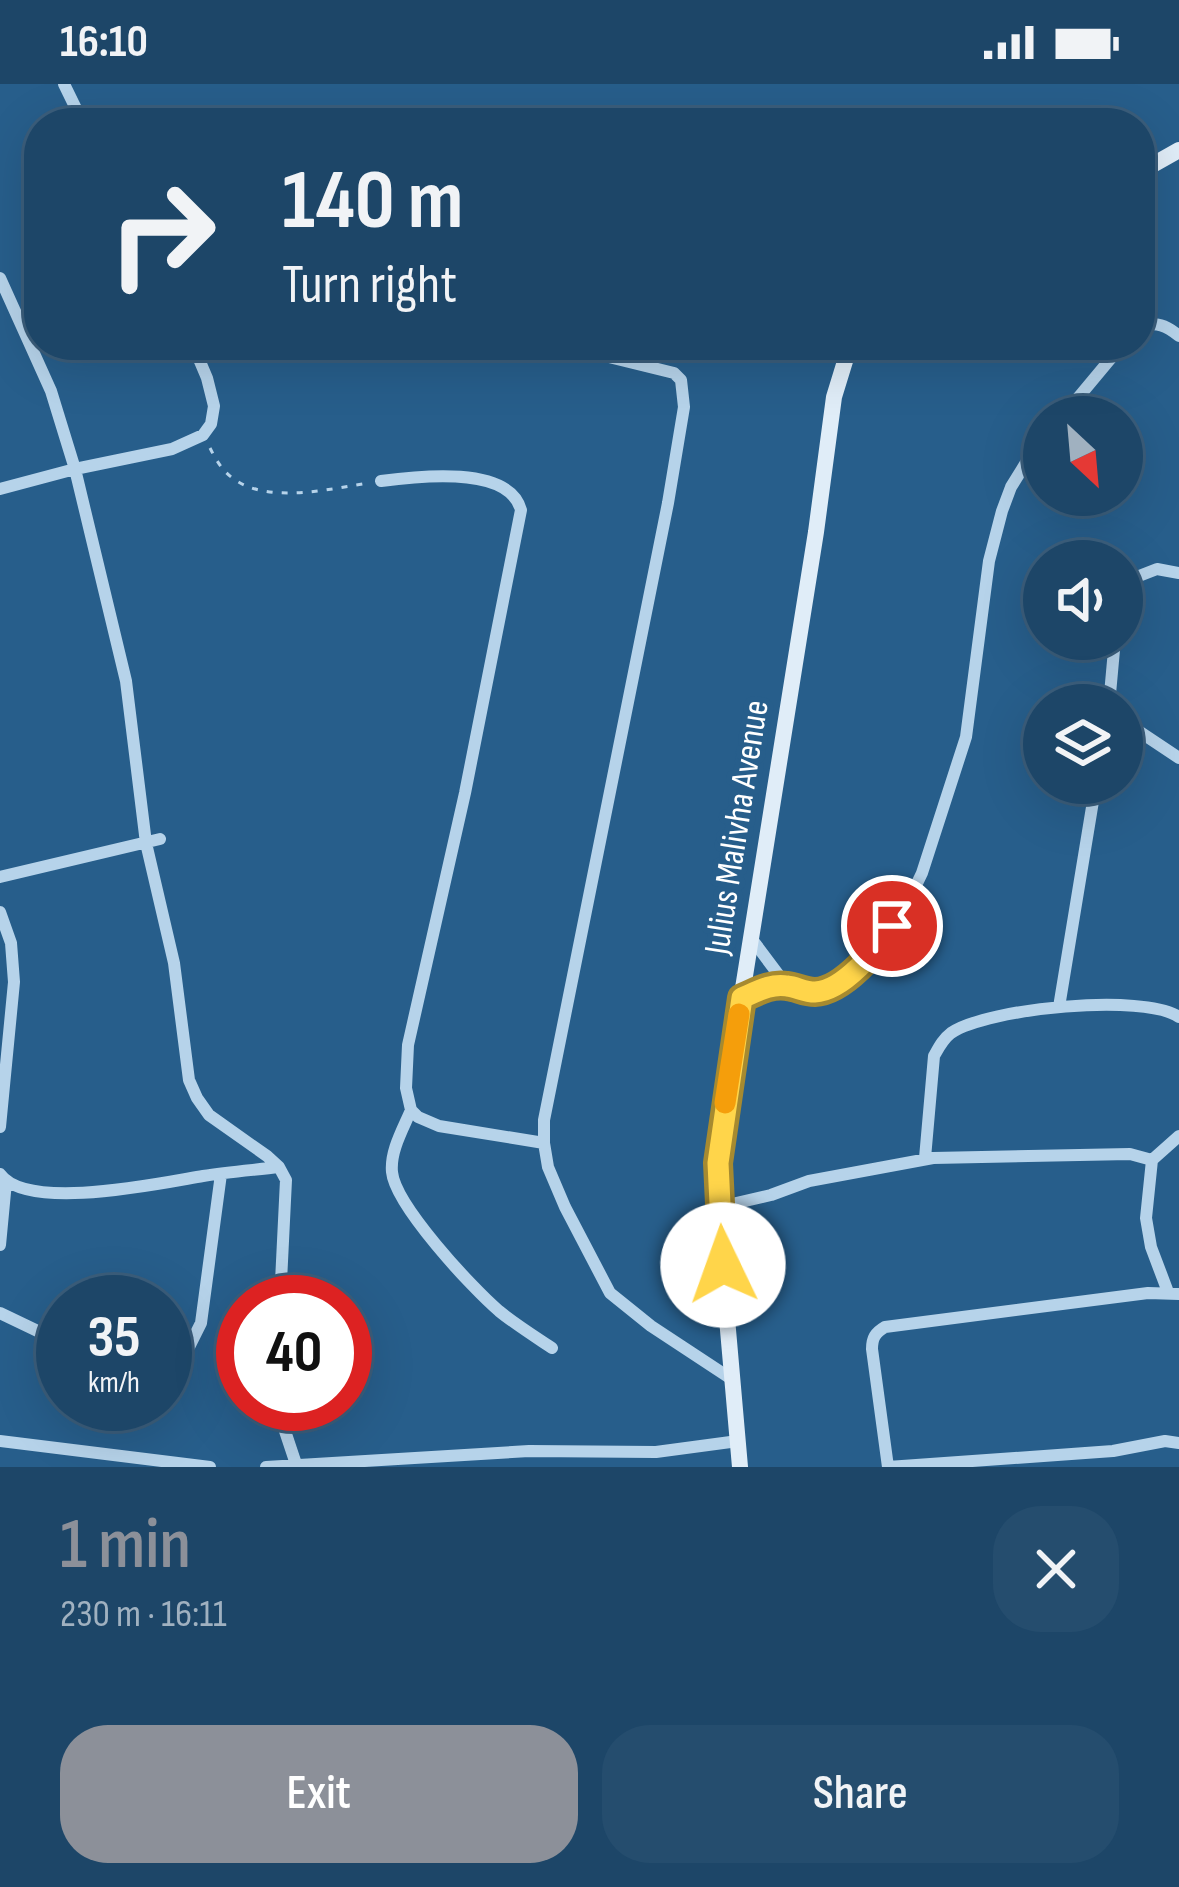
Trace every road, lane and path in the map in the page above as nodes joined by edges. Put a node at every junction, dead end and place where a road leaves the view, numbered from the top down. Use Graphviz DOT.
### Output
graph roads {
  1 [pos="0,278"];
  2 [pos="24,331"];
  3 [pos="37,360"];
  4 [pos="199,360"];
  5 [pos="621,360"];
  6 [pos="845,360"];
  7 [pos="1110,360"];
  8 [pos="1080,396"];
  9 [pos="203,434"];
  10 [pos="75,469"];
  11 [pos="1023,470"];
  12 [pos="381,481"];
  13 [pos="0,489"];
  14 [pos="1179,573"];
  15 [pos="1143,574"];
  16 [pos="1143,734"];
  17 [pos="1179,758"];
  18 [pos="1093,804"];
  19 [pos="153,841"];
  20 [pos="0,877"];
  21 [pos="0,912"];
  22 [pos="751,938"];
  23 [pos="787,986"];
  24 [pos="742,998"];
  25 [pos="1059,1007"];
  26 [pos="1179,1017"];
  27 [pos="411,1110"];
  28 [pos="0,1127"];
  29 [pos="1179,1136"];
  30 [pos="544,1143"];
  31 [pos="926,1159"];
  32 [pos="1152,1160"];
  33 [pos="279,1167"];
  34 [pos="221,1174"];
  35 [pos="3,1178"];
  36 [pos="719,1208"];
  37 [pos="0,1245"];
  38 [pos="282,1275"];
  39 [pos="1173,1293"];
  40 [pos="0,1312"];
  41 [pos="36,1330"];
  42 [pos="192,1341"];
  43 [pos="552,1348"];
  44 [pos="733,1380"];
  45 [pos="286,1431"];
  46 [pos="0,1441"];
  47 [pos="738,1441"];
  48 [pos="1179,1443"];
  49 [pos="296,1464"];
  50 [pos="210,1467"];
  51 [pos="266,1467"];
  52 [pos="740,1467"];
  53 [pos="888,1467"];
  1 -- 2 [label="street"];
  3 -- 10 [label="street"];
  4 -- 9 [label="street"];
  5 -- 30 [label="street"];
  6 -- 22 [label="street, Julius Malivha Avenue"];
  7 -- 8 [label="street"];
  9 -- 10 [label="street"];
  9 -- 12 [label="path"];
  10 -- 13 [label="street"];
  10 -- 19 [label="street"];
  11 -- 23 [label="street"];
  12 -- 27 [label="street"];
  14 -- 15 [label="street"];
  16 -- 17 [label="street"];
  18 -- 25 [label="street"];
  19 -- 20 [label="street"];
  19 -- 33 [label="street"];
  21 -- 28 [label="street"];
  22 -- 23 [label="street"];
  22 -- 24 [label="street, Julius Malivha Avenue"];
  23 -- 24 [label="street"];
  24 -- 36 [label="street, Julius Malivha Avenue"];
  25 -- 26 [label="street"];
  25 -- 31 [label="street"];
  27 -- 30 [label="street"];
  27 -- 43 [label="street"];
  29 -- 32 [label="street"];
  30 -- 44 [label="street"];
  31 -- 32 [label="street"];
  31 -- 36 [label="street"];
  32 -- 39 [label="street"];
  33 -- 34 [label="street"];
  33 -- 38 [label="street"];
  34 -- 35 [label="street"];
  34 -- 42 [label="street"];
  35 -- 37 [label="street"];
  36 -- 44 [label="street, Julius Malivha Avenue"];
  39 -- 53 [label="street"];
  40 -- 41 [label="street"];
  44 -- 47 [label="street, Julius Malivha Avenue"];
  45 -- 49 [label="street"];
  46 -- 50 [label="street"];
  47 -- 49 [label="street"];
  47 -- 52 [label="street, Julius Malivha Avenue"];
  48 -- 53 [label="street"];
  49 -- 51 [label="street"];
}
